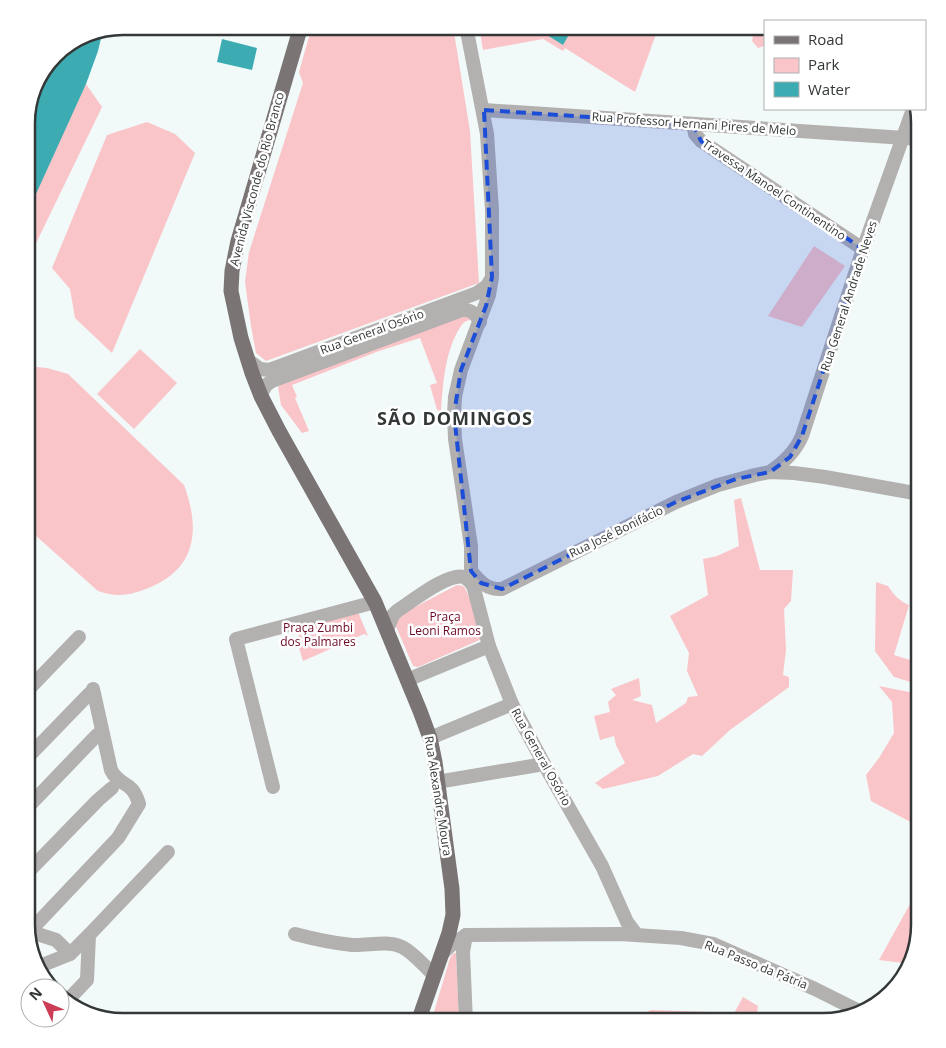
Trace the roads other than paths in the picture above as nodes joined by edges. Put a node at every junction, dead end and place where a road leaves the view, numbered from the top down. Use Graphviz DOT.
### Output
graph roads {
  1 [pos="297,35"];
  2 [pos="468,35"];
  3 [pos="484,110"];
  4 [pos="910,118"];
  5 [pos="693,124"];
  6 [pos="904,138"];
  7 [pos="911,138"];
  8 [pos="863,249"];
  9 [pos="492,277"];
  10 [pos="480,322"];
  11 [pos="248,360"];
  12 [pos="261,394"];
  13 [pos="824,399"];
  14 [pos="770,472"];
  15 [pos="911,485"];
  16 [pos="911,492"];
  17 [pos="471,571"];
  18 [pos="473,585"];
  19 [pos="375,602"];
  20 [pos="387,630"];
  21 [pos="79,637"];
  22 [pos="489,646"];
  23 [pos="407,680"];
  24 [pos="35,683"];
  25 [pos="512,704"];
  26 [pos="97,735"];
  27 [pos="430,738"];
  28 [pos="35,749"];
  29 [pos="544,764"];
  30 [pos="437,782"];
  31 [pos="273,787"];
  32 [pos="112,788"];
  33 [pos="35,800"];
  34 [pos="168,852"];
  35 [pos="35,865"];
  36 [pos="453,915"];
  37 [pos="35,926"];
  38 [pos="624,928"];
  39 [pos="295,934"];
  40 [pos="36,935"];
  41 [pos="89,935"];
  42 [pos="466,935"];
  43 [pos="70,954"];
  44 [pos="441,955"];
  45 [pos="44,964"];
  46 [pos="434,975"];
  47 [pos="72,997"];
  48 [pos="853,1008"];
  49 [pos="421,1013"];
  50 [pos="466,1013"];
  1 -- 11 [label="main road, Avenida Visconde do Rio Branco"];
  2 -- 3 [label="street"];
  3 -- 5 [label="street, Rua Professor Hernani Pires de Melo"];
  3 -- 9 [label="street"];
  4 -- 6 [label="street, Rua General Andrade Neves"];
  5 -- 6 [label="street, Rua Professor Hernani Pires de Melo"];
  5 -- 8 [label="street, Travessa Manoel Continentino"];
  6 -- 7 [label="street, Rua Professor Hernani Pires de Melo"];
  6 -- 8 [label="street, Rua General Andrade Neves"];
  8 -- 14 [label="street, Rua General Andrade Neves"];
  9 -- 10 [label="street"];
  9 -- 11 [label="street, Rua General Osório"];
  10 -- 12 [label="street, Rua General Osório"];
  10 -- 17 [label="street, Rua General Osório"];
  11 -- 12 [label="main road, Avenida Visconde do Rio Branco"];
  12 -- 19 [label="main road, Avenida Visconde do Rio Branco"];
  13 -- 15 [label="street"];
  14 -- 16 [label="street"];
  14 -- 17 [label="street, Rua José Bonifácio"];
  17 -- 18 [label="street, Rua General Osório"];
  18 -- 20 [label="street"];
  18 -- 22 [label="street, Rua General Osório"];
  19 -- 20 [label="main road"];
  19 -- 31 [label="street"];
  20 -- 23 [label="main road"];
  21 -- 24 [label="street"];
  22 -- 23 [label="street"];
  22 -- 25 [label="street, Rua General Osório"];
  23 -- 27 [label="main road, Rua Alexandre Moura"];
  25 -- 27 [label="street"];
  25 -- 29 [label="street, Rua General Osório"];
  26 -- 33 [label="street"];
  27 -- 30 [label="main road, Rua Alexandre Moura"];
  28 -- 37 [label="street"];
  29 -- 30 [label="street"];
  29 -- 38 [label="street, Rua General Osório"];
  30 -- 36 [label="main road, Rua Alexandre Moura"];
  32 -- 35 [label="street"];
  34 -- 41 [label="street"];
  36 -- 42 [label="street"];
  36 -- 44 [label="main road, Rua Alexandre Moura"];
  38 -- 42 [label="street, Rua Passo da Pátria"];
  38 -- 48 [label="street, Rua Passo da Pátria"];
  39 -- 46 [label="street"];
  40 -- 43 [label="street"];
  41 -- 43 [label="street"];
  41 -- 47 [label="street"];
  42 -- 44 [label="street"];
  42 -- 50 [label="street"];
  43 -- 45 [label="street"];
  44 -- 46 [label="main road, Rua Alexandre Moura"];
  46 -- 49 [label="main road, Rua Alexandre Moura"];
}
